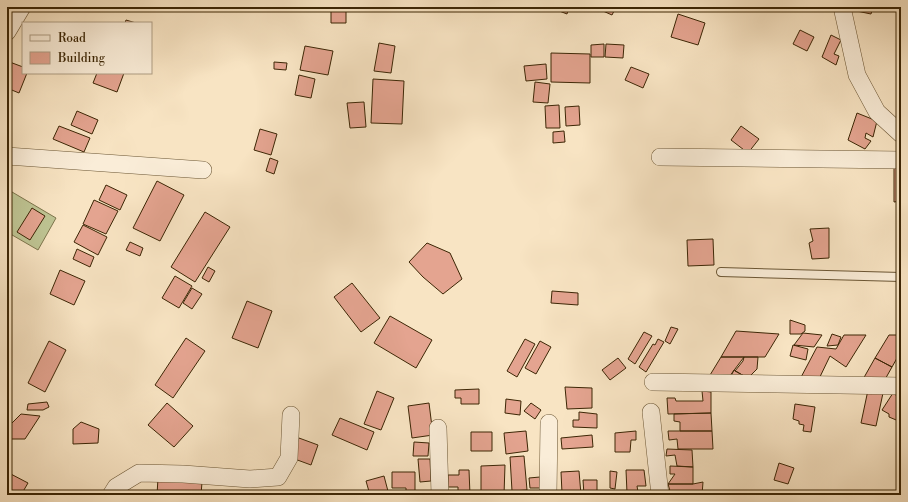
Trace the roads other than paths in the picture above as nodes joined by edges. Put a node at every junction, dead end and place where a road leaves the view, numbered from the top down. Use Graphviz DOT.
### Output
graph roads {
  1 [pos="22,7"];
  2 [pos="842,7"];
  3 [pos="7,32"];
  4 [pos="901,134"];
  5 [pos="7,156"];
  6 [pos="660,157"];
  7 [pos="901,160"];
  8 [pos="203,170"];
  9 [pos="721,272"];
  10 [pos="901,277"];
  11 [pos="653,382"];
  12 [pos="901,386"];
  13 [pos="651,412"];
  14 [pos="291,416"];
  15 [pos="548,423"];
  16 [pos="438,428"];
  17 [pos="111,495"];
  18 [pos="440,495"];
  19 [pos="548,495"];
  20 [pos="660,495"];
  1 -- 3 [label="street"];
  2 -- 4 [label="street"];
  5 -- 8 [label="street"];
  6 -- 7 [label="street"];
  9 -- 10 [label="lane"];
  11 -- 12 [label="street"];
  13 -- 20 [label="street"];
  14 -- 17 [label="street"];
  15 -- 19 [label="street"];
  16 -- 18 [label="street"];
}
